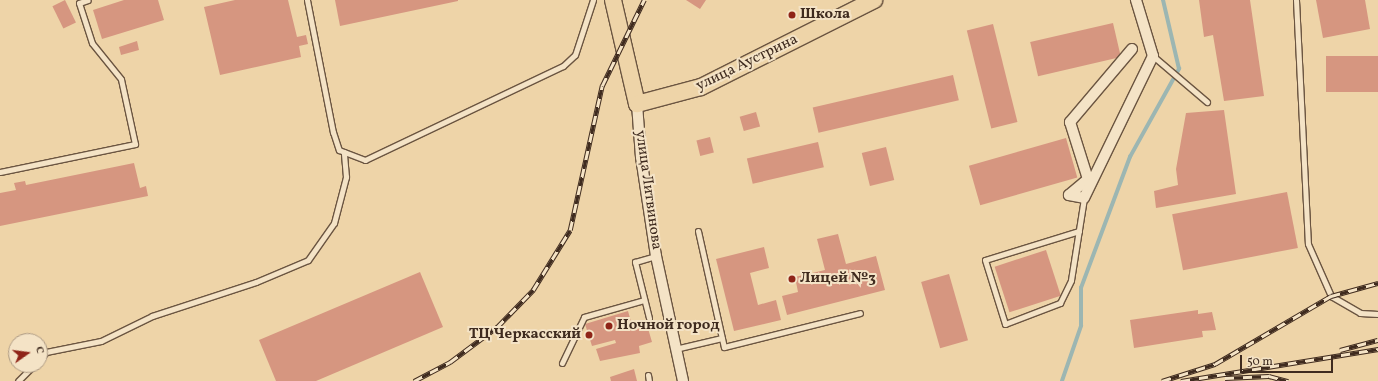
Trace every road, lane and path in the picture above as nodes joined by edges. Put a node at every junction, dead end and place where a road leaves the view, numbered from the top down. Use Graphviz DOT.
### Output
graph roads {
  1 [pos="88,0"];
  2 [pos="307,0"];
  3 [pos="593,0"];
  4 [pos="613,0"];
  5 [pos="874,0"];
  6 [pos="1136,0"];
  7 [pos="1296,0"];
  8 [pos="1132,50"];
  9 [pos="1153,56"];
  10 [pos="1207,102"];
  11 [pos="637,104"];
  12 [pos="344,152"];
  13 [pos="0,172"];
  14 [pos="1084,198"];
  15 [pos="698,231"];
  16 [pos="1079,231"];
  17 [pos="656,256"];
  18 [pos="644,300"];
  19 [pos="860,313"];
  20 [pos="1378,314"];
  21 [pos="649,318"];
  22 [pos="722,338"];
  23 [pos="675,349"];
  24 [pos="48,352"];
  25 [pos="562,363"];
  26 [pos="26,373"];
  27 [pos="18,381"];
  28 [pos="683,381"];
  1 -- 13 [label="lane"];
  2 -- 12 [label="lane"];
  3 -- 12 [label="lane"];
  4 -- 11 [label="main road, улица Литвинова"];
  5 -- 11 [label="main road, улица Аустрина"];
  6 -- 9 [label="street"];
  7 -- 20 [label="lane"];
  8 -- 14 [label="street"];
  9 -- 10 [label="lane"];
  9 -- 14 [label="street"];
  11 -- 17 [label="street, улица Литвинова"];
  12 -- 24 [label="lane"];
  14 -- 16 [label="lane"];
  15 -- 22 [label="lane"];
  17 -- 18 [label="lane"];
  17 -- 23 [label="street, улица Литвинова"];
  18 -- 21 [label="lane"];
  18 -- 25 [label="lane"];
  19 -- 22 [label="lane"];
  22 -- 23 [label="lane"];
  23 -- 28 [label="street, улица Литвинова"];
  26 -- 27 [label="lane"];
}
